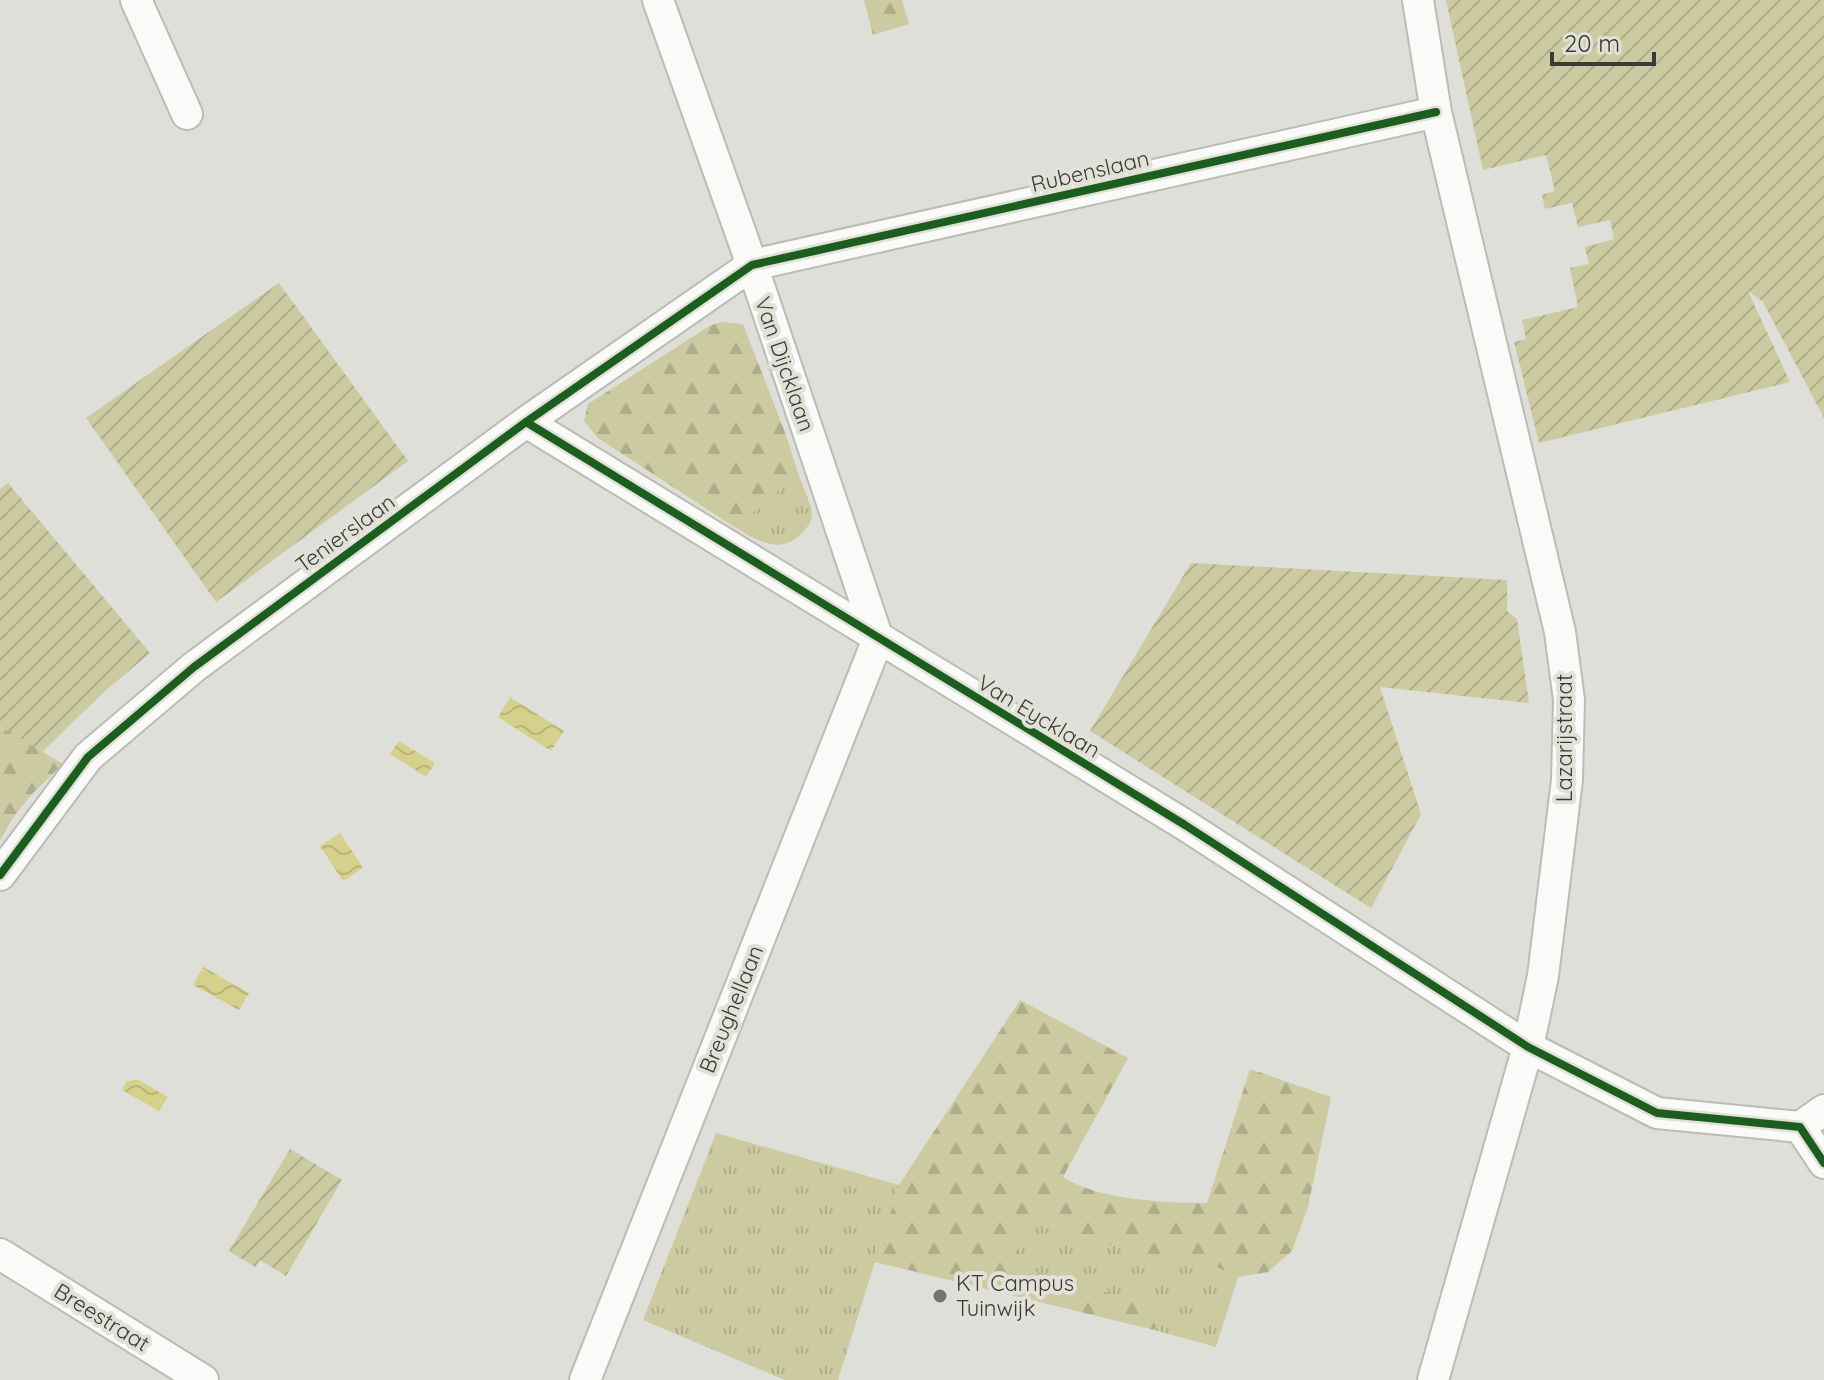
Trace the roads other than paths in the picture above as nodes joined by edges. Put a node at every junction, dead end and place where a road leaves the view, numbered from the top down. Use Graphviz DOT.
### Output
graph roads {
  1 [pos="136,0"];
  2 [pos="658,0"];
  3 [pos="1418,0"];
  4 [pos="1436,112"];
  5 [pos="187,114"];
  6 [pos="752,265"];
  7 [pos="526,422"];
  8 [pos="878,639"];
  9 [pos="0,875"];
  10 [pos="1528,1047"];
  11 [pos="1812,1119"];
  12 [pos="1824,1163"];
  13 [pos="0,1254"];
  14 [pos="203,1380"];
  15 [pos="585,1380"];
  16 [pos="1433,1380"];
  1 -- 5 [label="street"];
  2 -- 6 [label="street, Van Dijcklaan"];
  3 -- 4 [label="street, Lazarijstraat"];
  4 -- 6 [label="street, Rubenslaan"];
  4 -- 10 [label="street, Lazarijstraat"];
  6 -- 7 [label="street, Tenierslaan"];
  6 -- 8 [label="street, Van Dijcklaan"];
  7 -- 8 [label="street, Van Eycklaan"];
  7 -- 9 [label="street, Tenierslaan"];
  8 -- 10 [label="street, Van Eycklaan"];
  8 -- 15 [label="street, Breughellaan"];
  10 -- 11 [label="street, Van Eycklaan"];
  10 -- 16 [label="street, Lazarijstraat"];
  11 -- 12 [label="street"];
  13 -- 14 [label="street, Breestraat"];
}
